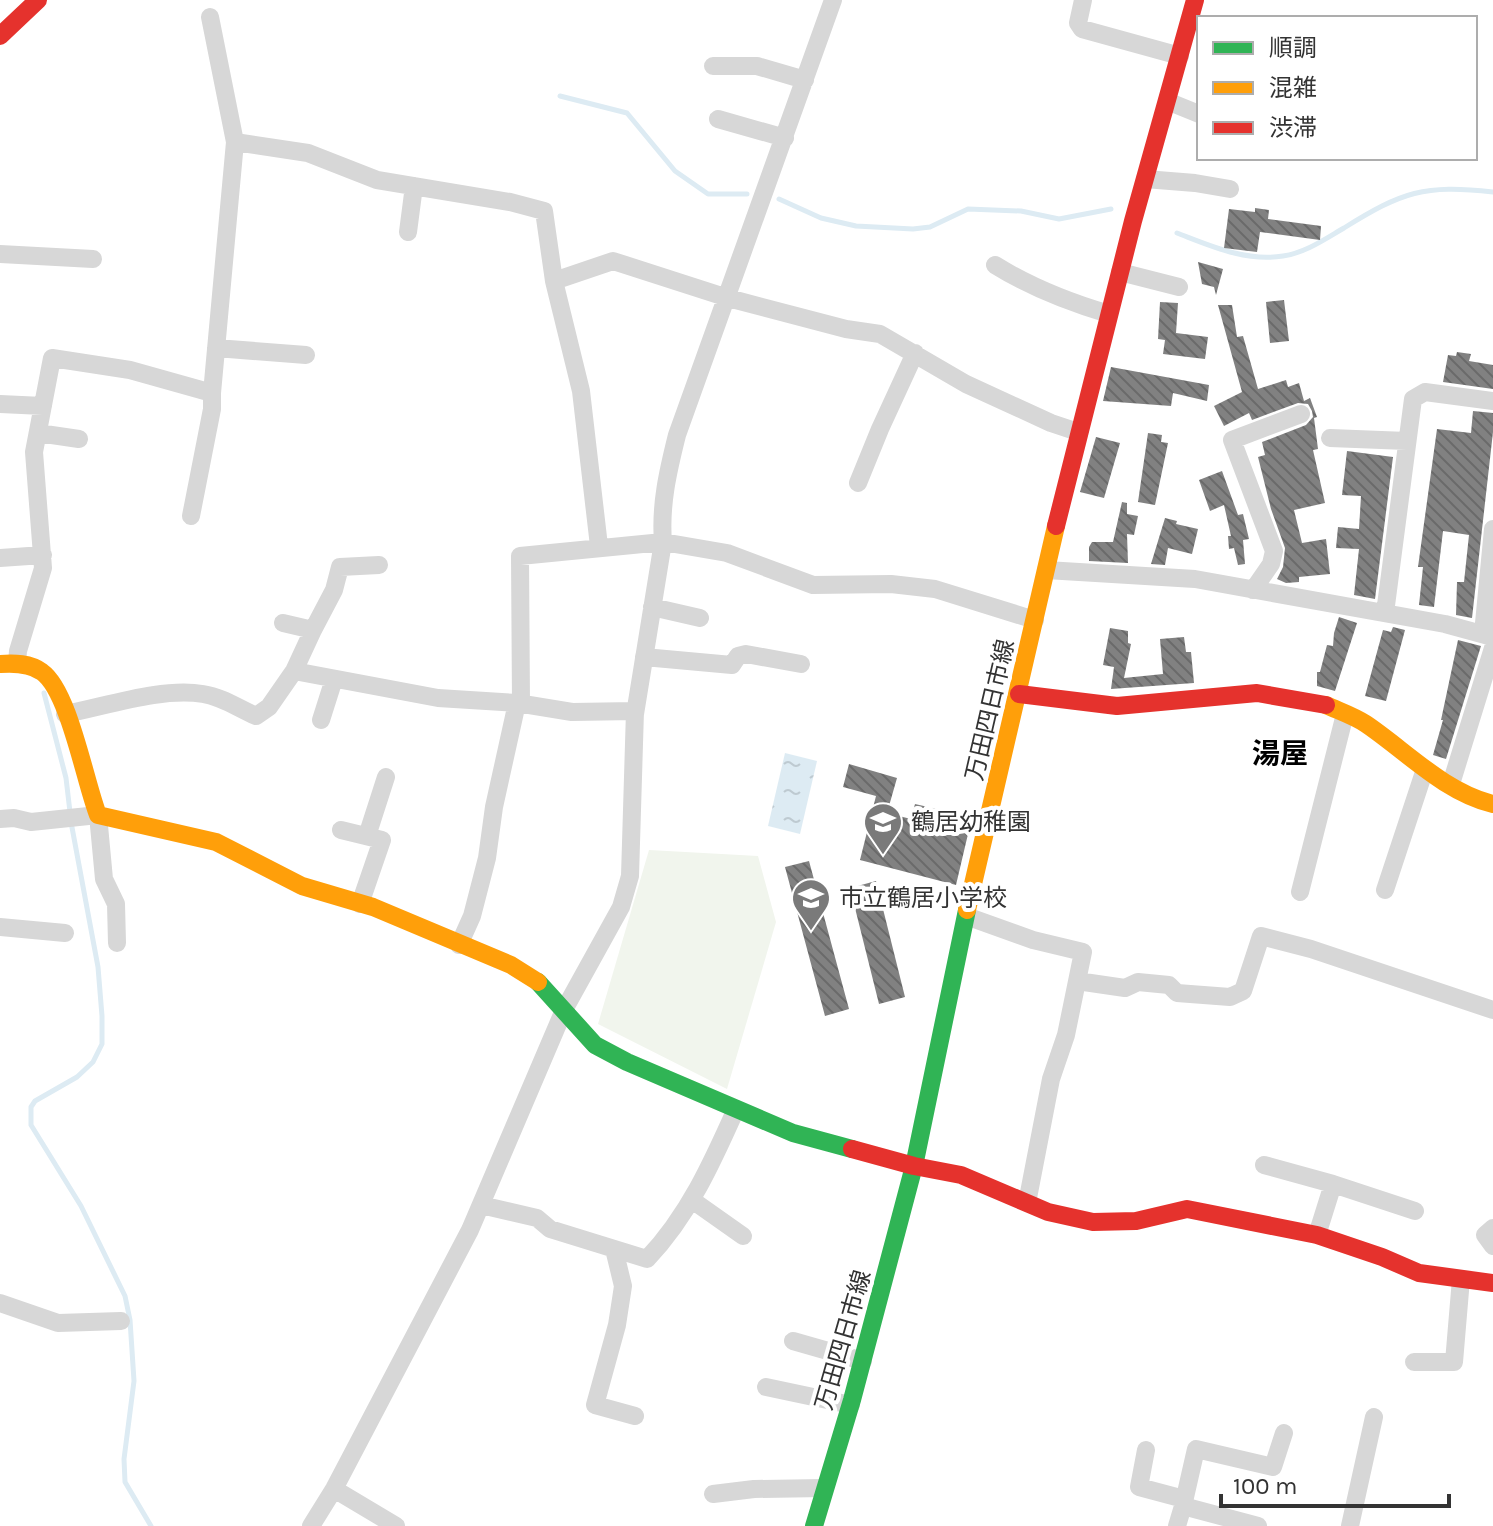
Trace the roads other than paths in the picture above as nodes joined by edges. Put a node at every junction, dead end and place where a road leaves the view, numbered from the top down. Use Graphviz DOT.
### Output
graph roads {
  1 [pos="38,0"];
  2 [pos="833,0"];
  3 [pos="1083,0"];
  4 [pos="1195,0"];
  5 [pos="210,17"];
  6 [pos="0,36"];
  7 [pos="1180,56"];
  8 [pos="713,66"];
  9 [pos="805,80"];
  10 [pos="1167,101"];
  11 [pos="1197,113"];
  12 [pos="718,119"];
  13 [pos="785,138"];
  14 [pos="235,142"];
  15 [pos="1145,179"];
  16 [pos="414,186"];
  17 [pos="1230,189"];
  18 [pos="408,232"];
  19 [pos="0,254"];
  20 [pos="93,259"];
  21 [pos="995,265"];
  22 [pos="1120,272"];
  23 [pos="554,281"];
  24 [pos="1179,287"];
  25 [pos="728,298"];
  26 [pos="1109,314"];
  27 [pos="216,348"];
  28 [pos="915,353"];
  29 [pos="306,355"];
  30 [pos="212,393"];
  31 [pos="1493,401"];
  32 [pos="0,404"];
  33 [pos="43,406"];
  34 [pos="1301,414"];
  35 [pos="1078,432"];
  36 [pos="38,433"];
  37 [pos="1330,438"];
  38 [pos="79,439"];
  39 [pos="1407,441"];
  40 [pos="858,483"];
  41 [pos="191,516"];
  42 [pos="1493,529"];
  43 [pos="1492,538"];
  44 [pos="663,542"];
  45 [pos="599,546"];
  46 [pos="43,555"];
  47 [pos="0,558"];
  48 [pos="379,565"];
  49 [pos="1046,570"];
  50 [pos="1253,590"];
  51 [pos="652,607"];
  52 [pos="1385,613"];
  53 [pos="700,618"];
  54 [pos="1035,620"];
  55 [pos="283,623"];
  56 [pos="313,630"];
  57 [pos="1492,641"];
  58 [pos="644,657"];
  59 [pos="8,663"];
  60 [pos="801,664"];
  61 [pos="294,671"];
  62 [pos="334,679"];
  63 [pos="1019,694"];
  64 [pos="519,703"];
  65 [pos="635,711"];
  66 [pos="65,714"];
  67 [pos="1345,714"];
  68 [pos="321,720"];
  69 [pos="1425,769"];
  70 [pos="386,777"];
  71 [pos="1451,784"];
  72 [pos="1493,804"];
  73 [pos="98,815"];
  74 [pos="0,819"];
  75 [pos="341,830"];
  76 [pos="367,836"];
  77 [pos="1385,890"];
  78 [pos="1300,892"];
  79 [pos="360,904"];
  80 [pos="966,916"];
  81 [pos="0,927"];
  82 [pos="65,933"];
  83 [pos="117,943"];
  84 [pos="459,945"];
  85 [pos="1077,981"];
  86 [pos="564,1010"];
  87 [pos="1493,1010"];
  88 [pos="736,1109"];
  89 [pos="1264,1165"];
  90 [pos="914,1166"];
  91 [pos="1333,1184"];
  92 [pos="692,1200"];
  93 [pos="1027,1203"];
  94 [pos="481,1205"];
  95 [pos="1415,1211"];
  96 [pos="1493,1228"];
  97 [pos="1317,1235"];
  98 [pos="743,1236"];
  99 [pos="1493,1246"];
  100 [pos="614,1249"];
  101 [pos="1461,1279"];
  102 [pos="1493,1283"];
  103 [pos="0,1303"];
  104 [pos="121,1321"];
  105 [pos="793,1341"];
  106 [pos="863,1361"];
  107 [pos="1414,1362"];
  108 [pos="766,1387"];
  109 [pos="851,1405"];
  110 [pos="635,1416"];
  111 [pos="1374,1417"];
  112 [pos="1284,1433"];
  113 [pos="1146,1450"];
  114 [pos="824,1488"];
  115 [pos="334,1489"];
  116 [pos="713,1494"];
  117 [pos="1183,1502"];
  118 [pos="311,1526"];
  119 [pos="396,1526"];
  120 [pos="814,1526"];
  121 [pos="1177,1526"];
  122 [pos="1258,1526"];
  123 [pos="1352,1526"];
  1 -- 6 [label="main road"];
  2 -- 9 [label="street"];
  3 -- 7 [label="street"];
  4 -- 7 [label="main road, 万田四日市線"];
  5 -- 14 [label="street"];
  7 -- 10 [label="main road, 万田四日市線"];
  8 -- 9 [label="street"];
  9 -- 13 [label="street"];
  10 -- 11 [label="street"];
  10 -- 15 [label="main road, 万田四日市線"];
  12 -- 13 [label="street"];
  13 -- 25 [label="street"];
  14 -- 16 [label="street"];
  14 -- 27 [label="street"];
  15 -- 17 [label="street"];
  15 -- 22 [label="main road, 万田四日市線"];
  16 -- 18 [label="street"];
  16 -- 23 [label="street"];
  19 -- 20 [label="street"];
  21 -- 26 [label="street"];
  22 -- 24 [label="street"];
  22 -- 26 [label="main road, 万田四日市線"];
  23 -- 25 [label="street"];
  23 -- 45 [label="street"];
  25 -- 28 [label="street"];
  25 -- 44 [label="street"];
  26 -- 35 [label="main road, 万田四日市線"];
  27 -- 29 [label="street"];
  27 -- 30 [label="street"];
  28 -- 35 [label="street"];
  28 -- 40 [label="street"];
  30 -- 33 [label="street"];
  30 -- 41 [label="street"];
  31 -- 39 [label="street"];
  32 -- 33 [label="street"];
  33 -- 36 [label="street"];
  34 -- 50 [label="street"];
  35 -- 49 [label="main road, 万田四日市線"];
  36 -- 38 [label="street"];
  36 -- 46 [label="street"];
  37 -- 39 [label="street"];
  39 -- 52 [label="street"];
  42 -- 43 [label="street"];
  43 -- 57 [label="street"];
  44 -- 45 [label="street"];
  44 -- 51 [label="street"];
  44 -- 54 [label="street"];
  45 -- 64 [label="street"];
  46 -- 47 [label="street"];
  46 -- 59 [label="street"];
  48 -- 56 [label="street"];
  49 -- 50 [label="street"];
  49 -- 54 [label="main road, 万田四日市線"];
  50 -- 52 [label="street"];
  51 -- 53 [label="street"];
  51 -- 58 [label="street"];
  52 -- 57 [label="street"];
  54 -- 63 [label="main road, 万田四日市線"];
  55 -- 56 [label="street"];
  56 -- 61 [label="street"];
  57 -- 71 [label="street"];
  58 -- 60 [label="street"];
  58 -- 65 [label="street"];
  59 -- 66 [label="main road"];
  61 -- 62 [label="street"];
  61 -- 66 [label="street"];
  62 -- 64 [label="street"];
  62 -- 68 [label="street"];
  63 -- 67 [label="main road"];
  63 -- 80 [label="main road, 万田四日市線"];
  64 -- 65 [label="street"];
  64 -- 84 [label="street"];
  65 -- 86 [label="street"];
  66 -- 73 [label="main road"];
  67 -- 69 [label="main road"];
  67 -- 78 [label="street"];
  69 -- 71 [label="main road"];
  69 -- 77 [label="street"];
  70 -- 76 [label="street"];
  71 -- 72 [label="main road"];
  73 -- 74 [label="street"];
  73 -- 79 [label="main road"];
  73 -- 83 [label="street"];
  75 -- 76 [label="street"];
  76 -- 79 [label="street"];
  79 -- 84 [label="main road"];
  80 -- 85 [label="street"];
  80 -- 90 [label="main road, 万田四日市線"];
  81 -- 82 [label="street"];
  84 -- 86 [label="main road"];
  85 -- 87 [label="street"];
  85 -- 93 [label="street"];
  86 -- 88 [label="main road"];
  86 -- 94 [label="street"];
  88 -- 90 [label="main road"];
  88 -- 92 [label="street"];
  89 -- 91 [label="street"];
  90 -- 93 [label="main road"];
  90 -- 106 [label="main road, 万田四日市線"];
  91 -- 95 [label="street"];
  91 -- 97 [label="street"];
  92 -- 98 [label="street"];
  92 -- 100 [label="street"];
  93 -- 97 [label="main road"];
  94 -- 100 [label="street"];
  94 -- 115 [label="street"];
  96 -- 99 [label="street"];
  97 -- 101 [label="main road"];
  100 -- 110 [label="street"];
  101 -- 102 [label="main road"];
  101 -- 107 [label="street"];
  103 -- 104 [label="street"];
  105 -- 106 [label="street"];
  106 -- 109 [label="main road, 万田四日市線"];
  108 -- 109 [label="street"];
  109 -- 114 [label="main road, 万田四日市線"];
  111 -- 123 [label="street"];
  112 -- 117 [label="street"];
  113 -- 117 [label="street"];
  114 -- 116 [label="street"];
  114 -- 120 [label="main road, 万田四日市線"];
  115 -- 118 [label="street"];
  115 -- 119 [label="street"];
  117 -- 121 [label="street"];
  117 -- 122 [label="street"];
}
